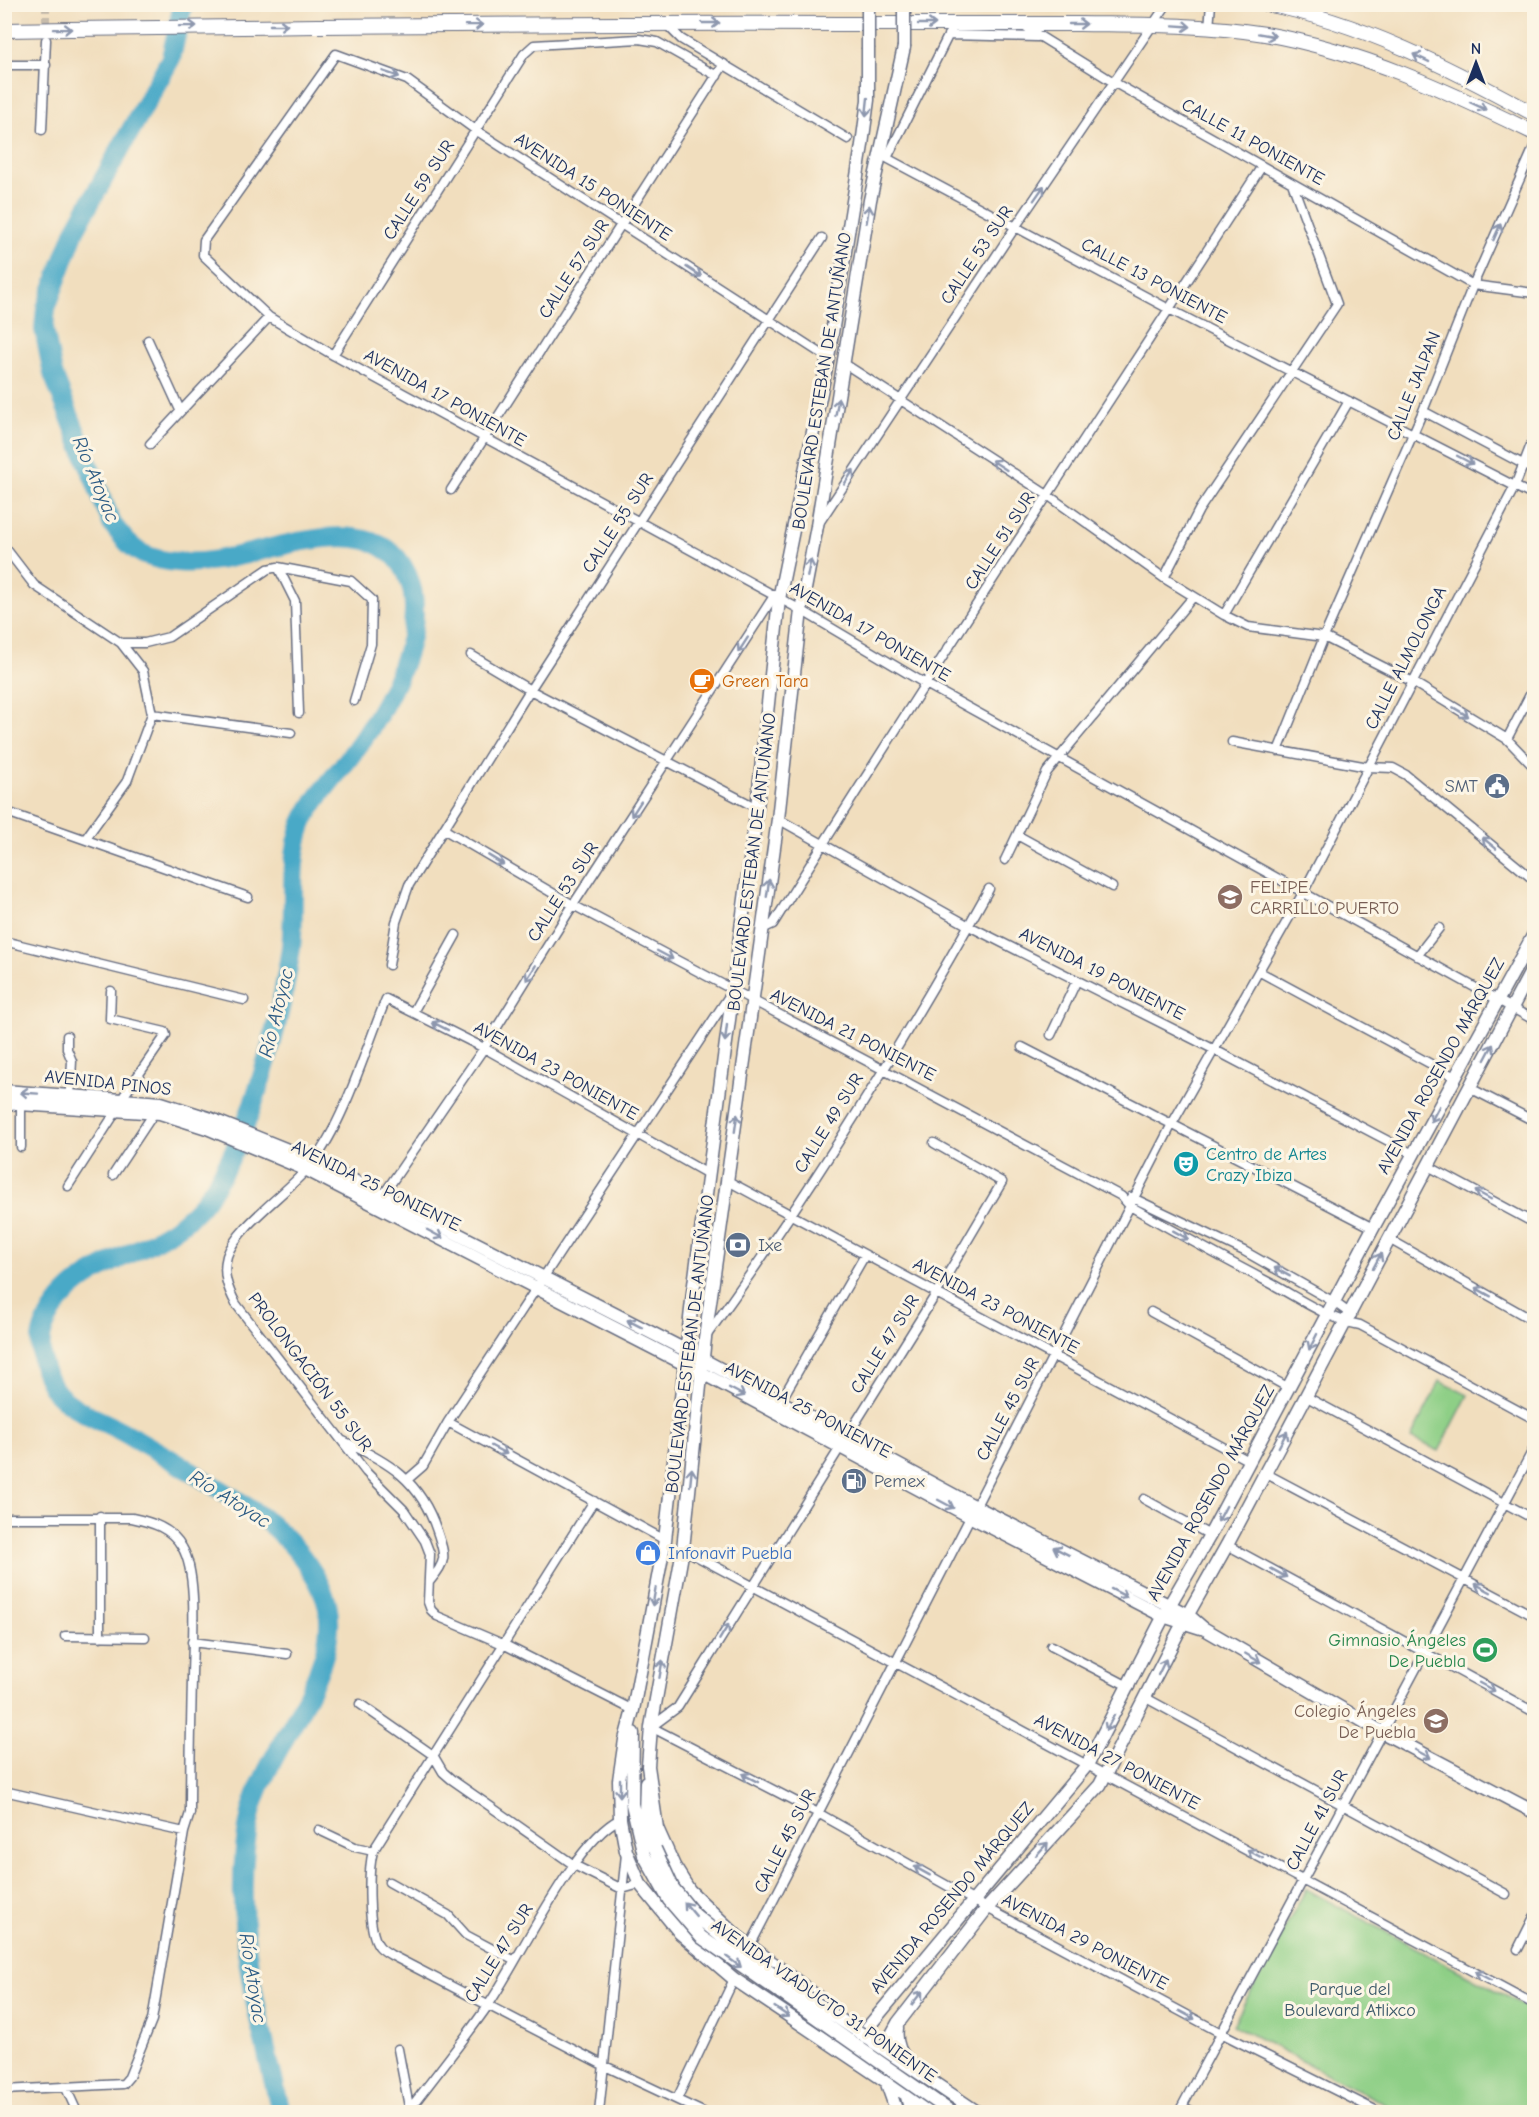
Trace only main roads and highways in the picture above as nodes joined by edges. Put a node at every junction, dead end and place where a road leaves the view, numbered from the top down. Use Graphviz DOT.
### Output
graph roads {
  1 [pos="868,4"];
  2 [pos="903,4"];
  3 [pos="1266,4"];
  4 [pos="4,30"];
  5 [pos="1533,109"];
  6 [pos="1534,134"];
  7 [pos="1534,934"];
  8 [pos="1534,966"];
  9 [pos="4,1091"];
  10 [pos="4,1103"];
  11 [pos="119,1105"];
  12 [pos="209,1123"];
  13 [pos="271,1149"];
  14 [pos="380,1199"];
  15 [pos="687,1351"];
  16 [pos="704,1359"];
  17 [pos="685,1365"];
  18 [pos="702,1373"];
  19 [pos="777,1407"];
  20 [pos="1166,1611"];
  21 [pos="1185,1619"];
  22 [pos="633,1710"];
  23 [pos="648,1766"];
  24 [pos="1534,1812"];
  25 [pos="650,1852"];
  26 [pos="898,2023"];
  27 [pos="864,2032"];
  28 [pos="885,2047"];
  29 [pos="917,2068"];
  30 [pos="897,2085"];
  31 [pos="896,2108"];
  32 [pos="911,2112"];
  33 [pos="932,2112"];
  34 [pos="951,2112"];
  35 [pos="977,2112"];
  36 [pos="985,2112"];
  1 -- 15 [label="main road, BOULEVARD ESTEBAN DE ANTUÑANO, one-way, bridge"];
  16 -- 2 [label="main road, BOULEVARD ESTEBAN DE ANTUÑANO, one-way, bridge"];
  5 -- 3 [label="main road, one-way"];
  4 -- 6 [label="main road, one-way"];
  7 -- 20 [label="main road, AVENIDA ROSENDO MÁRQUEZ, one-way"];
  21 -- 8 [label="main road, AVENIDA ROSENDO MÁRQUEZ, one-way"];
  11 -- 9 [label="main road, AVENIDA PINOS, one-way"];
  10 -- 11 [label="main road, AVENIDA PINOS"];
  11 -- 12 [label="main road, AVENIDA PINOS"];
  11 -- 12 [label="main road, AVENIDA PINOS"];
  12 -- 13 [label="main road, AVENIDA PINOS"];
  13 -- 14 [label="main road, AVENIDA 25 PONIENTE"];
  15 -- 14 [label="main road, AVENIDA 25 PONIENTE, one-way"];
  14 -- 17 [label="main road, AVENIDA 25 PONIENTE, one-way"];
  15 -- 16 [label="main road, AVENIDA 25 PONIENTE"];
  15 -- 17 [label="main road, BOULEVARD ESTEBAN DE ANTUÑANO"];
  16 -- 18 [label="main road, BOULEVARD ESTEBAN DE ANTUÑANO"];
  16 -- 19 [label="main road, AVENIDA 25 PONIENTE"];
  17 -- 18 [label="main road, AVENIDA 25 PONIENTE"];
  17 -- 22 [label="main road, BOULEVARD ESTEBAN DE ANTUÑANO, one-way"];
  18 -- 19 [label="main road, AVENIDA 25 PONIENTE, one-way"];
  23 -- 18 [label="main road, BOULEVARD ESTEBAN DE ANTUÑANO, one-way"];
  19 -- 20 [label="main road, AVENIDA 25 PONIENTE"];
  20 -- 21 [label="main road, AVENIDA 25 PONIENTE"];
  20 -- 27 [label="main road, AVENIDA ROSENDO MÁRQUEZ, one-way"];
  21 -- 24 [label="main road, AVENIDA 25 PONIENTE, one-way"];
  26 -- 21 [label="main road, AVENIDA ROSENDO MÁRQUEZ, one-way"];
  22 -- 25 [label="main road, AVENIDA VIADUCTO 31 PONIENTE"];
  22 -- 30 [label="main road, one-way"];
  23 -- 25 [label="main road, AVENIDA VIADUCTO 31 PONIENTE"];
  23 -- 27 [label="main road"];
  25 -- 34 [label="main road, AVENIDA VIADUCTO 31 PONIENTE, one-way, bridge"];
  35 -- 25 [label="main road, AVENIDA VIADUCTO 31 PONIENTE, one-way, bridge"];
  26 -- 28 [label="main road, AVENIDA ROSENDO MÁRQUEZ"];
  26 -- 29 [label="main road"];
  27 -- 28 [label="main road"];
  27 -- 30 [label="main road"];
  28 -- 29 [label="main road"];
  28 -- 30 [label="main road"];
  29 -- 30 [label="main road"];
  29 -- 36 [label="main road"];
  30 -- 31 [label="main road"];
  30 -- 32 [label="main road"];
  30 -- 33 [label="main road"];
}
